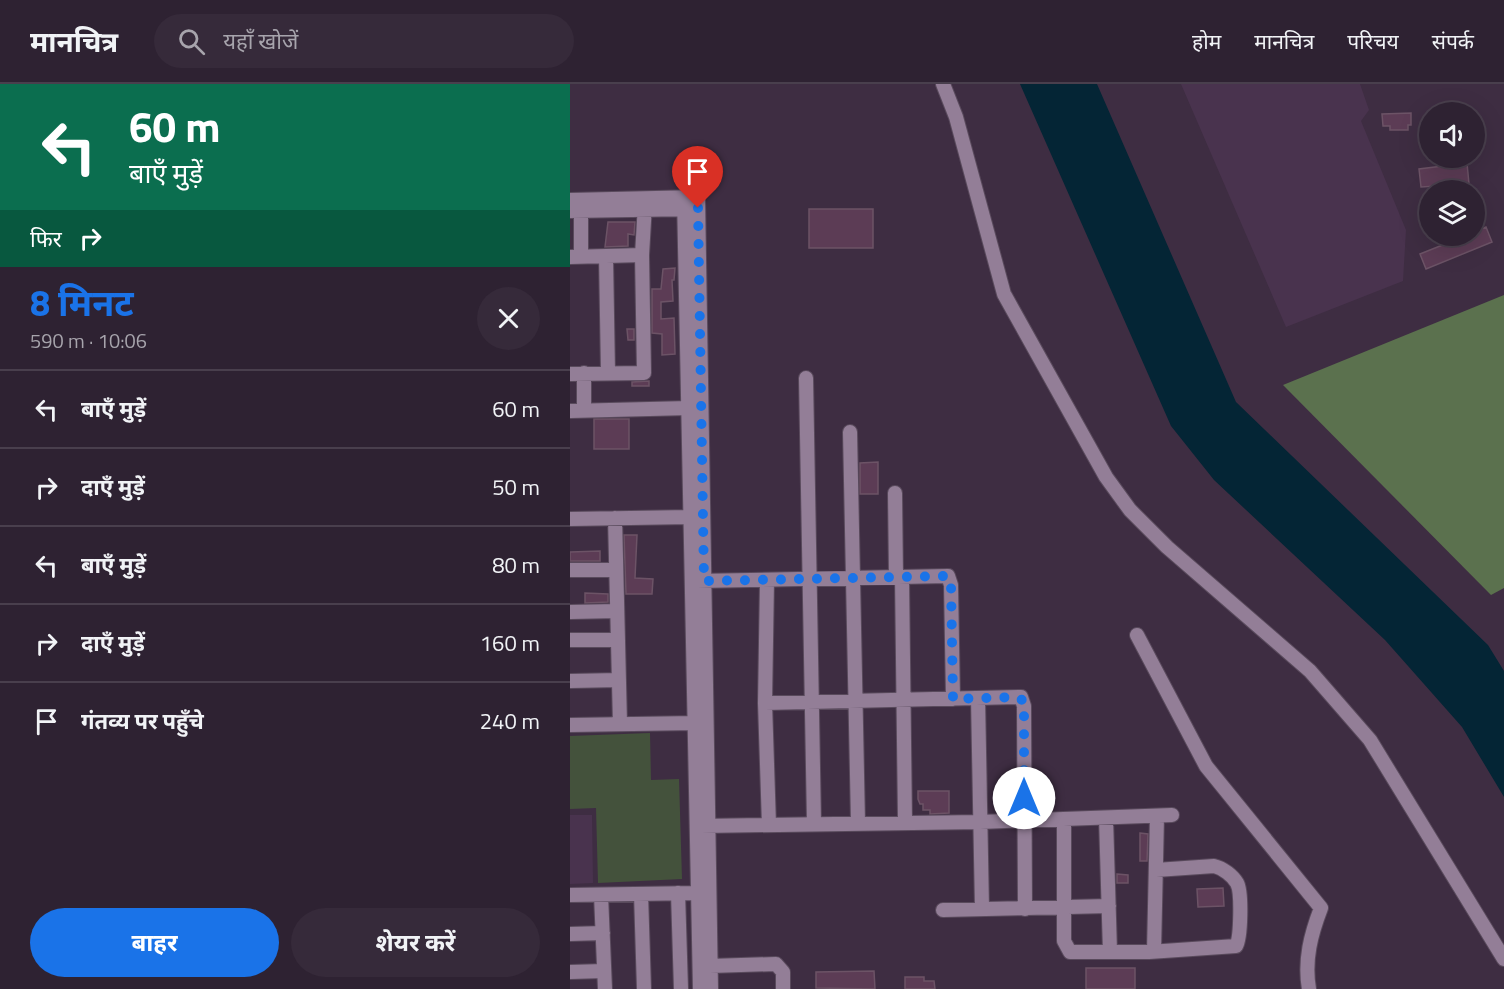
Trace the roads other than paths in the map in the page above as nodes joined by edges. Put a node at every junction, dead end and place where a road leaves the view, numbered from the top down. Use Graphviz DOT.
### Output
graph roads {
  1 [pos="943,84"];
  2 [pos="570,200"];
  3 [pos="645,205"];
  4 [pos="689,205"];
  5 [pos="576,211"];
  6 [pos="642,255"];
  7 [pos="576,257"];
  8 [pos="606,257"];
  9 [pos="608,373"];
  10 [pos="577,374"];
  11 [pos="806,378"];
  12 [pos="689,408"];
  13 [pos="577,411"];
  14 [pos="850,432"];
  15 [pos="894,493"];
  16 [pos="690,517"];
  17 [pos="615,518"];
  18 [pos="570,519"];
  19 [pos="570,570"];
  20 [pos="616,570"];
  21 [pos="899,577"];
  22 [pos="853,578"];
  23 [pos="810,579"];
  24 [pos="767,580"];
  25 [pos="698,581"];
  26 [pos="617,611"];
  27 [pos="570,612"];
  28 [pos="1137,635"];
  29 [pos="570,640"];
  30 [pos="618,640"];
  31 [pos="619,680"];
  32 [pos="570,681"];
  33 [pos="978,698"];
  34 [pos="953,699"];
  35 [pos="904,700"];
  36 [pos="856,701"];
  37 [pos="812,702"];
  38 [pos="765,703"];
  39 [pos="695,723"];
  40 [pos="620,724"];
  41 [pos="570,725"];
  42 [pos="1158,816"];
  43 [pos="1172,816"];
  44 [pos="1106,818"];
  45 [pos="1064,819"];
  46 [pos="1024,821"];
  47 [pos="905,822"];
  48 [pos="980,822"];
  49 [pos="814,823"];
  50 [pos="858,823"];
  51 [pos="769,825"];
  52 [pos="703,826"];
  53 [pos="1156,870"];
  54 [pos="678,893"];
  55 [pos="699,893"];
  56 [pos="641,894"];
  57 [pos="570,895"];
  58 [pos="601,895"];
  59 [pos="1108,906"];
  60 [pos="982,909"];
  61 [pos="1025,909"];
  62 [pos="1065,909"];
  63 [pos="943,910"];
  64 [pos="603,933"];
  65 [pos="570,934"];
  66 [pos="705,942"];
  67 [pos="1154,951"];
  68 [pos="1110,952"];
  69 [pos="1504,959"];
  70 [pos="710,966"];
  71 [pos="604,971"];
  72 [pos="570,972"];
  73 [pos="605,989"];
  74 [pos="644,989"];
  75 [pos="681,989"];
  76 [pos="700,989"];
  77 [pos="711,989"];
  78 [pos="783,989"];
  79 [pos="1309,989"];
  1 -- 69 [label="street"];
  2 -- 3 [label="street"];
  3 -- 4 [label="street"];
  3 -- 5 [label="street"];
  3 -- 6 [label="street"];
  4 -- 12 [label="street"];
  4 -- 25 [label="street"];
  5 -- 7 [label="street"];
  6 -- 8 [label="street"];
  6 -- 9 [label="street"];
  7 -- 8 [label="street"];
  8 -- 9 [label="street"];
  9 -- 10 [label="street"];
  10 -- 13 [label="street"];
  11 -- 23 [label="street"];
  12 -- 13 [label="street"];
  12 -- 16 [label="street"];
  14 -- 22 [label="street"];
  15 -- 21 [label="street"];
  16 -- 17 [label="street"];
  16 -- 25 [label="street"];
  17 -- 18 [label="street"];
  17 -- 20 [label="street"];
  19 -- 20 [label="street"];
  20 -- 26 [label="street"];
  21 -- 22 [label="street"];
  21 -- 34 [label="street"];
  21 -- 35 [label="street"];
  22 -- 23 [label="street"];
  22 -- 36 [label="street"];
  23 -- 24 [label="street"];
  23 -- 37 [label="street"];
  24 -- 25 [label="street"];
  24 -- 38 [label="street"];
  25 -- 39 [label="street"];
  25 -- 52 [label="street"];
  26 -- 27 [label="street"];
  26 -- 30 [label="street"];
  28 -- 79 [label="street"];
  29 -- 30 [label="street"];
  30 -- 31 [label="street"];
  31 -- 32 [label="street"];
  31 -- 40 [label="street"];
  33 -- 34 [label="street"];
  33 -- 46 [label="street"];
  33 -- 48 [label="street"];
  34 -- 35 [label="street"];
  35 -- 36 [label="street"];
  35 -- 47 [label="street"];
  36 -- 37 [label="street"];
  36 -- 50 [label="street"];
  37 -- 38 [label="street"];
  37 -- 49 [label="street"];
  38 -- 51 [label="street"];
  39 -- 40 [label="street"];
  39 -- 52 [label="street"];
  40 -- 41 [label="street"];
  42 -- 43 [label="street"];
  42 -- 44 [label="street"];
  42 -- 53 [label="street"];
  44 -- 45 [label="street"];
  44 -- 59 [label="street"];
  45 -- 46 [label="street"];
  45 -- 62 [label="street"];
  46 -- 48 [label="street"];
  46 -- 61 [label="street"];
  47 -- 48 [label="street"];
  47 -- 50 [label="street"];
  48 -- 60 [label="street"];
  49 -- 50 [label="street"];
  49 -- 51 [label="street"];
  51 -- 52 [label="street"];
  52 -- 55 [label="street"];
  52 -- 66 [label="street"];
  53 -- 67 [label="street"];
  53 -- 67 [label="street"];
  54 -- 55 [label="street"];
  54 -- 56 [label="street"];
  54 -- 75 [label="street"];
  55 -- 66 [label="street"];
  56 -- 58 [label="street"];
  56 -- 74 [label="street"];
  57 -- 58 [label="street"];
  58 -- 64 [label="street"];
  59 -- 62 [label="street"];
  59 -- 68 [label="street"];
  60 -- 61 [label="street"];
  60 -- 63 [label="street"];
  61 -- 62 [label="street"];
  62 -- 68 [label="street"];
  64 -- 65 [label="street"];
  64 -- 71 [label="street"];
  66 -- 70 [label="street"];
  66 -- 76 [label="street"];
  67 -- 68 [label="street"];
  70 -- 77 [label="street"];
  70 -- 78 [label="street"];
  71 -- 72 [label="street"];
  71 -- 73 [label="street"];
}
